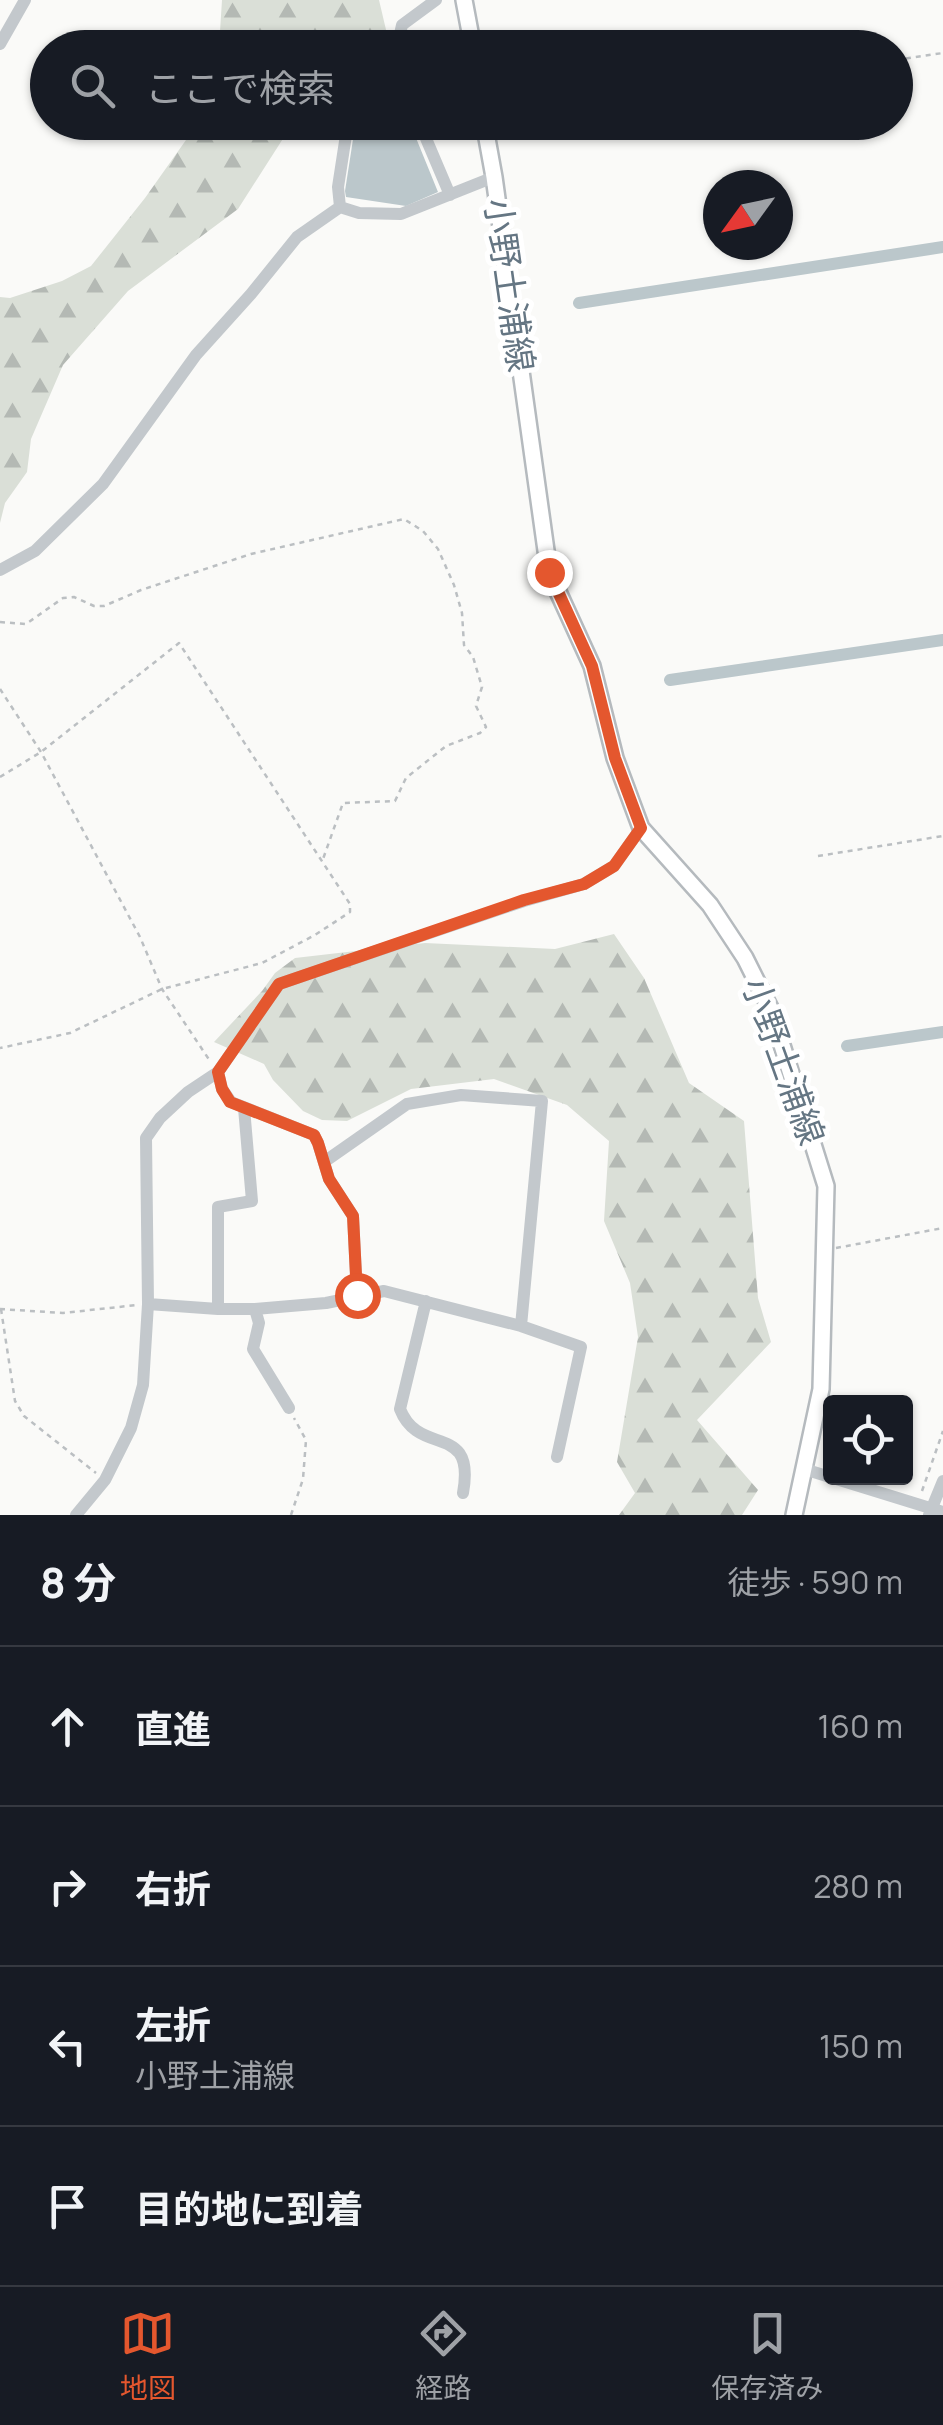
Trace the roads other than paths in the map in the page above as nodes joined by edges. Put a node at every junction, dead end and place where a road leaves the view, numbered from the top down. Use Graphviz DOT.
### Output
graph roads {
  1 [pos="25,0"];
  2 [pos="436,0"];
  3 [pos="464,0"];
  4 [pos="401,30"];
  5 [pos="469,30"];
  6 [pos="0,44"];
  7 [pos="345,140"];
  8 [pos="426,140"];
  9 [pos="487,140"];
  10 [pos="494,177"];
  11 [pos="450,194"];
  12 [pos="340,207"];
  13 [pos="0,570"];
  14 [pos="641,828"];
  15 [pos="218,1072"];
  16 [pos="244,1108"];
  17 [pos="324,1162"];
  18 [pos="357,1295"];
  19 [pos="426,1302"];
  20 [pos="148,1304"];
  21 [pos="218,1310"];
  22 [pos="255,1310"];
  23 [pos="522,1326"];
  24 [pos="289,1408"];
  25 [pos="557,1457"];
  26 [pos="804,1470"];
  27 [pos="943,1481"];
  28 [pos="463,1493"];
  29 [pos="934,1512"];
  30 [pos="76,1515"];
  31 [pos="794,1515"];
  1 -- 6 [label="street"];
  2 -- 4 [label="street"];
  3 -- 5 [label="main road"];
  7 -- 12 [label="street"];
  8 -- 11 [label="street"];
  9 -- 10 [label="main road, 小野土浦線"];
  10 -- 11 [label="street"];
  10 -- 14 [label="main road, 小野土浦線"];
  11 -- 12 [label="street"];
  12 -- 13 [label="street"];
  14 -- 15 [label="street"];
  14 -- 26 [label="main road, 小野土浦線"];
  15 -- 16 [label="street"];
  15 -- 20 [label="street"];
  16 -- 17 [label="street"];
  16 -- 21 [label="street"];
  17 -- 18 [label="street"];
  17 -- 23 [label="street"];
  18 -- 19 [label="street"];
  18 -- 22 [label="street"];
  19 -- 23 [label="street"];
  19 -- 28 [label="street"];
  20 -- 21 [label="street"];
  20 -- 30 [label="street"];
  21 -- 22 [label="street"];
  22 -- 24 [label="street"];
  23 -- 25 [label="street"];
  26 -- 29 [label="street"];
  26 -- 31 [label="main road, 小野土浦線"];
  27 -- 29 [label="street"];
}
